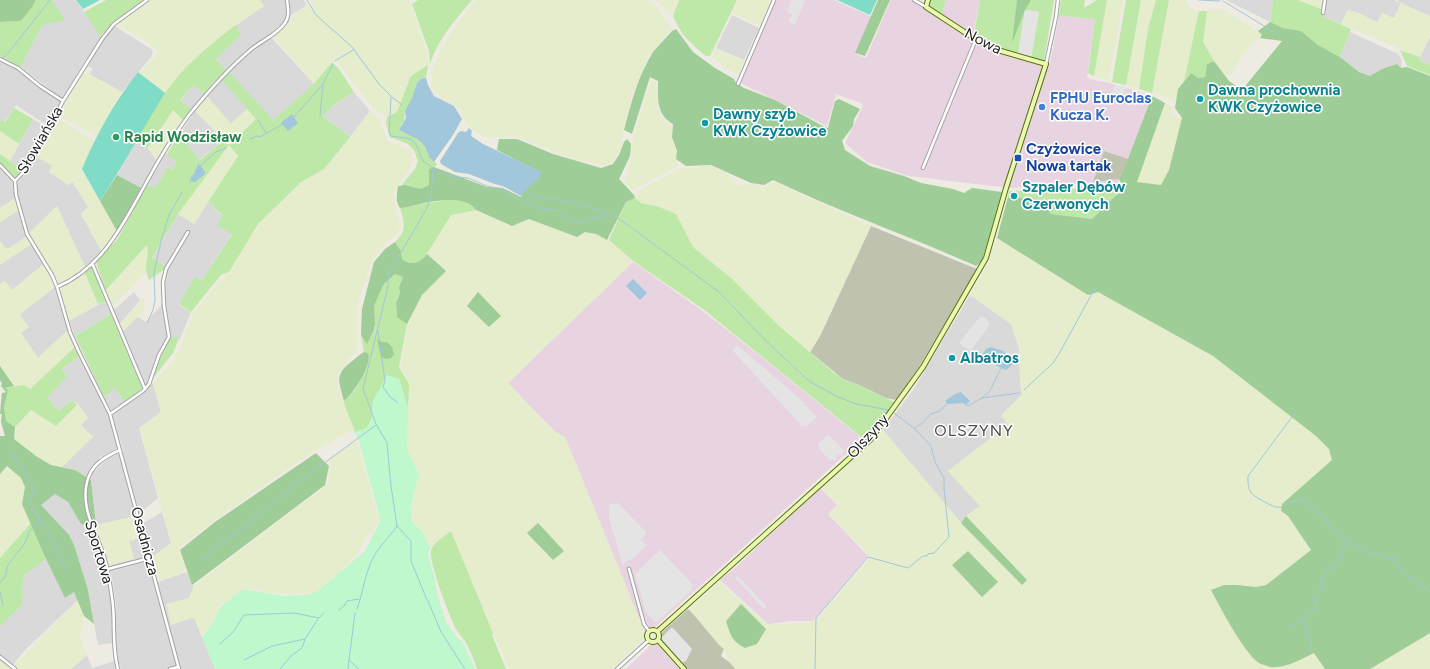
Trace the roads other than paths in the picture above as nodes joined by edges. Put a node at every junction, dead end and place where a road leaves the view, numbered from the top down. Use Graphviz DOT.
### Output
graph roads {
  1 [pos="147,0"];
  2 [pos="287,0"];
  3 [pos="774,0"];
  4 [pos="914,0"];
  5 [pos="928,0"];
  6 [pos="1058,0"];
  7 [pos="1325,0"];
  8 [pos="926,7"];
  9 [pos="1323,13"];
  10 [pos="976,39"];
  11 [pos="0,58"];
  12 [pos="1046,64"];
  13 [pos="738,84"];
  14 [pos="63,101"];
  15 [pos="0,165"];
  16 [pos="923,168"];
  17 [pos="15,181"];
  18 [pos="188,232"];
  19 [pos="92,263"];
  20 [pos="57,287"];
  21 [pos="145,389"];
  22 [pos="110,414"];
  23 [pos="120,450"];
  24 [pos="150,558"];
  25 [pos="108,569"];
  26 [pos="629,569"];
  27 [pos="649,631"];
  28 [pos="658,631"];
  29 [pos="649,640"];
  30 [pos="658,640"];
  31 [pos="0,657"];
  32 [pos="179,668"];
  33 [pos="15,669"];
  34 [pos="118,669"];
  35 [pos="170,669"];
  36 [pos="617,669"];
  37 [pos="684,669"];
  1 -- 14 [label="street, Słowiańska"];
  2 -- 19 [label="street"];
  3 -- 13 [label="street"];
  4 -- 8 [label="street, Nowa"];
  5 -- 8 [label="street"];
  6 -- 12 [label="street"];
  7 -- 9 [label="street"];
  8 -- 10 [label="street, Nowa"];
  10 -- 12 [label="street, Nowa"];
  10 -- 16 [label="street"];
  11 -- 14 [label="street, Słowiańska"];
  12 -- 28 [label="street, Olszyny"];
  14 -- 17 [label="street, Słowiańska"];
  15 -- 17 [label="street, Słowiańska"];
  17 -- 20 [label="street, Osadnicza"];
  18 -- 21 [label="street"];
  19 -- 20 [label="street"];
  19 -- 21 [label="street"];
  20 -- 22 [label="street, Osadnicza"];
  21 -- 22 [label="street"];
  22 -- 23 [label="street, Osadnicza"];
  23 -- 24 [label="street, Osadnicza"];
  23 -- 25 [label="street, Sportowa"];
  24 -- 25 [label="street"];
  24 -- 32 [label="street, Osadnicza"];
  25 -- 34 [label="street, Sportowa"];
  26 -- 27 [label="street"];
  27 -- 28 [label="street"];
  27 -- 29 [label="street"];
  28 -- 30 [label="street"];
  29 -- 30 [label="street"];
  29 -- 36 [label="street"];
  30 -- 37 [label="street"];
  31 -- 33 [label="street"];
  32 -- 35 [label="street"];
}
